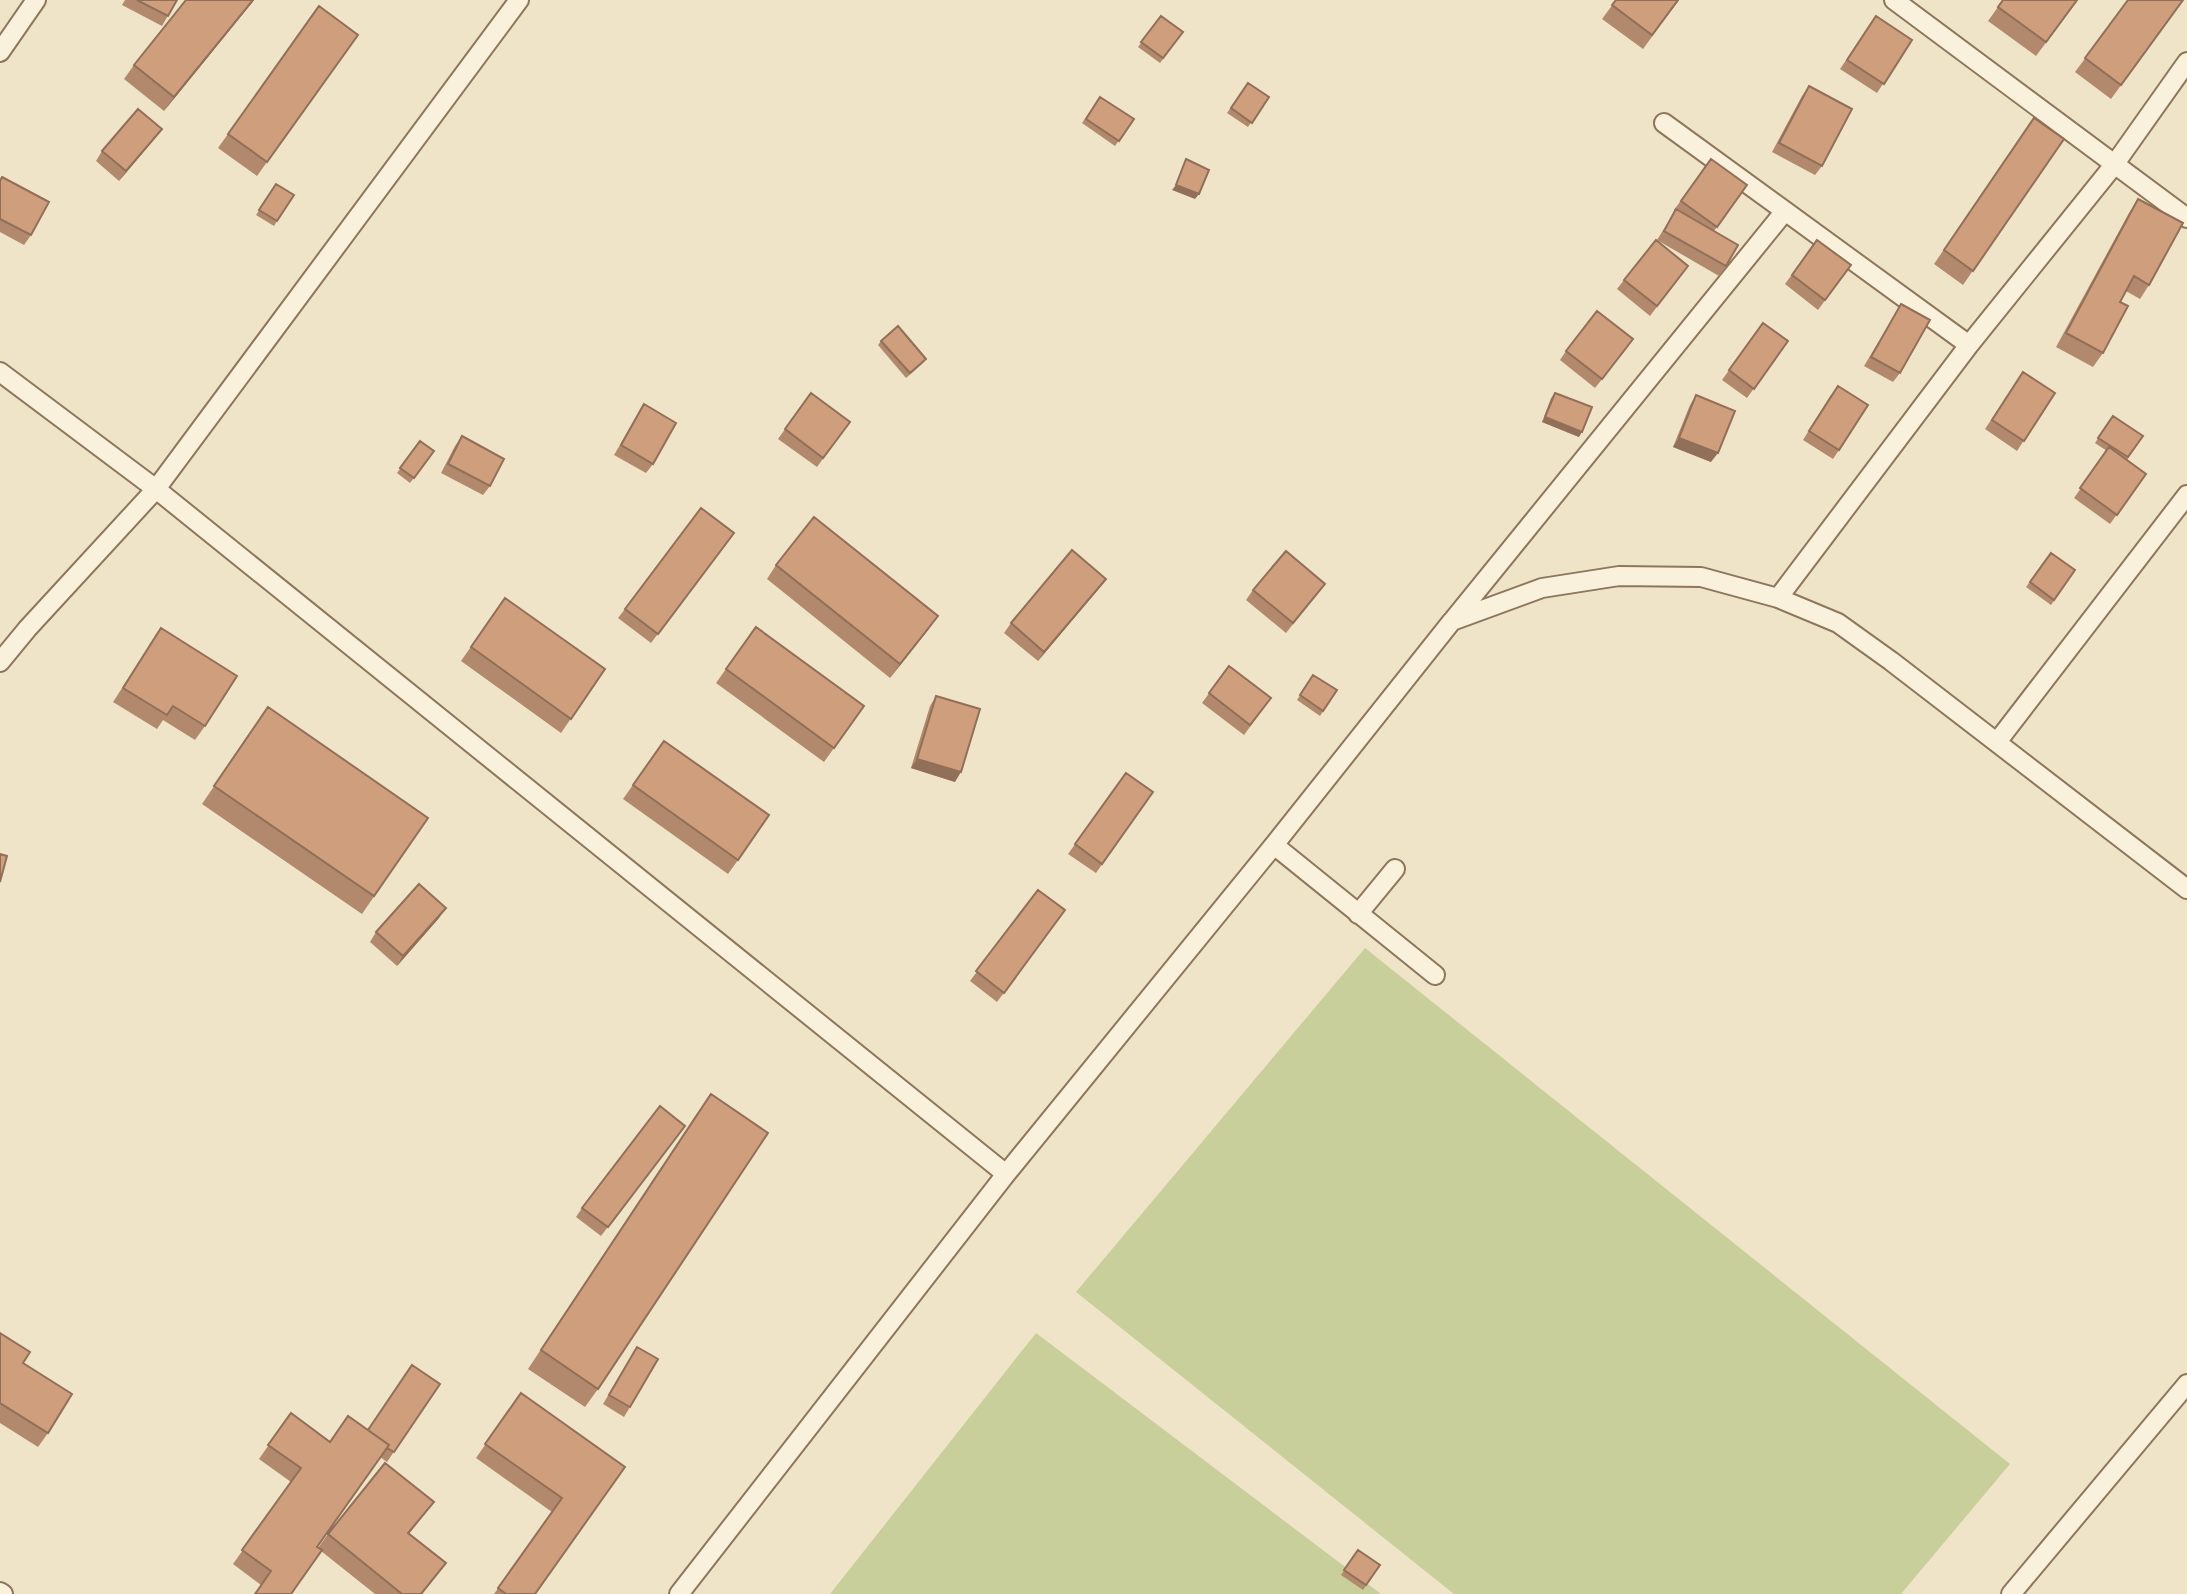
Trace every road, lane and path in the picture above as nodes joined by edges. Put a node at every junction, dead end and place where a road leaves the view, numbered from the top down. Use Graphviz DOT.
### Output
graph roads {
  1 [pos="36,0"];
  2 [pos="519,0"];
  3 [pos="1894,0"];
  4 [pos="0,52"];
  5 [pos="2187,62"];
  6 [pos="1664,123"];
  7 [pos="2114,165"];
  8 [pos="1785,211"];
  9 [pos="2187,218"];
  10 [pos="1969,345"];
  11 [pos="0,372"];
  12 [pos="156,489"];
  13 [pos="2187,495"];
  14 [pos="1778,598"];
  15 [pos="1452,621"];
  16 [pos="0,662"];
  17 [pos="1997,742"];
  18 [pos="1274,845"];
  19 [pos="1395,869"];
  20 [pos="2187,889"];
  21 [pos="1358,914"];
  22 [pos="1435,975"];
  23 [pos="1006,1174"];
  24 [pos="2187,1384"];
  25 [pos="679,1594"];
  26 [pos="2011,1594"];
  1 -- 4 [label="lane"];
  2 -- 12 [label="lane"];
  3 -- 7 [label="lane"];
  5 -- 7 [label="lane"];
  6 -- 8 [label="lane"];
  7 -- 9 [label="lane"];
  7 -- 10 [label="lane"];
  8 -- 10 [label="lane"];
  8 -- 15 [label="lane"];
  10 -- 14 [label="lane"];
  11 -- 12 [label="lane"];
  12 -- 16 [label="lane"];
  12 -- 23 [label="lane"];
  13 -- 17 [label="lane"];
  14 -- 15 [label="lane"];
  14 -- 17 [label="lane"];
  15 -- 18 [label="lane"];
  17 -- 20 [label="lane"];
  18 -- 21 [label="lane"];
  18 -- 23 [label="lane"];
  19 -- 21 [label="lane"];
  21 -- 22 [label="lane"];
  23 -- 25 [label="lane"];
  24 -- 26 [label="lane"];
}
